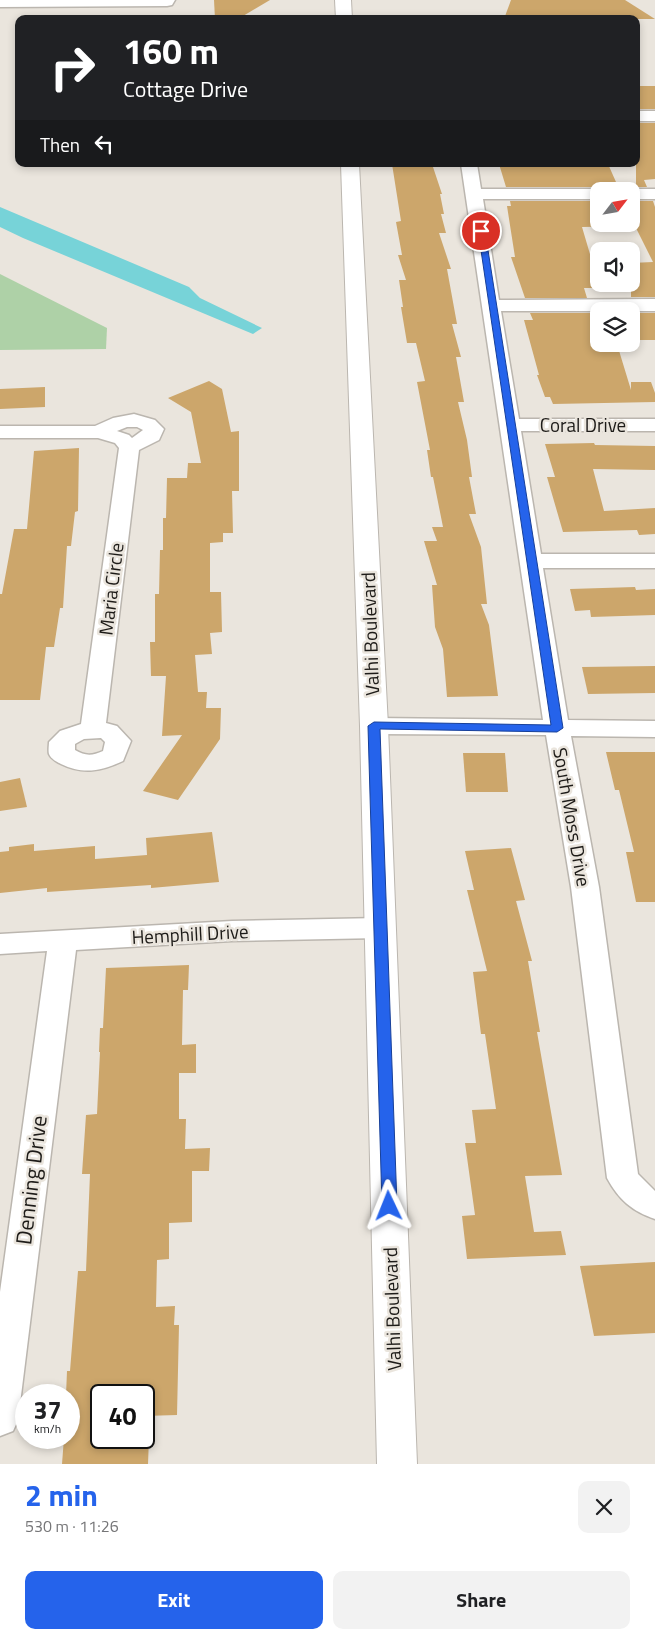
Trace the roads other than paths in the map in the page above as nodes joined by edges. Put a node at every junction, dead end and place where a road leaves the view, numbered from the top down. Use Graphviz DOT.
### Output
graph roads {
  1 [pos="168,0"];
  2 [pos="343,0"];
  3 [pos="0,2"];
  4 [pos="344,15"];
  5 [pos="640,116"];
  6 [pos="655,116"];
  7 [pos="350,167"];
  8 [pos="470,167"];
  9 [pos="475,194"];
  10 [pos="590,194"];
  11 [pos="640,194"];
  12 [pos="655,194"];
  13 [pos="655,305"];
  14 [pos="493,306"];
  15 [pos="655,425"];
  16 [pos="511,426"];
  17 [pos="0,432"];
  18 [pos="99,432"];
  19 [pos="129,447"];
  20 [pos="655,561"];
  21 [pos="532,562"];
  22 [pos="374,726"];
  23 [pos="557,728"];
  24 [pos="655,729"];
  25 [pos="93,730"];
  26 [pos="380,928"];
  27 [pos="63,940"];
  28 [pos="0,944"];
  29 [pos="648,1202"];
  30 [pos="0,1420"];
  31 [pos="397,1464"];
  1 -- 3 [label="street"];
  2 -- 4 [label="street"];
  5 -- 6 [label="street"];
  7 -- 22 [label="street, Valhi Boulevard"];
  8 -- 9 [label="street, South Moss Drive"];
  9 -- 10 [label="street"];
  9 -- 14 [label="street, South Moss Drive"];
  11 -- 12 [label="street"];
  13 -- 14 [label="street"];
  14 -- 16 [label="street, South Moss Drive"];
  15 -- 16 [label="street, Coral Drive"];
  16 -- 21 [label="street, South Moss Drive"];
  17 -- 18 [label="street"];
  18 -- 19 [label="street"];
  18 -- 19 [label="street"];
  19 -- 25 [label="street, Maria Circle"];
  20 -- 21 [label="street"];
  21 -- 23 [label="street, South Moss Drive"];
  22 -- 23 [label="street"];
  22 -- 26 [label="street, Valhi Boulevard"];
  23 -- 24 [label="street"];
  23 -- 29 [label="street, South Moss Drive"];
  26 -- 27 [label="street, Hemphill Drive"];
  26 -- 31 [label="street, Valhi Boulevard"];
  27 -- 28 [label="street, Hemphill Drive"];
  27 -- 30 [label="street, Denning Drive"];
}
